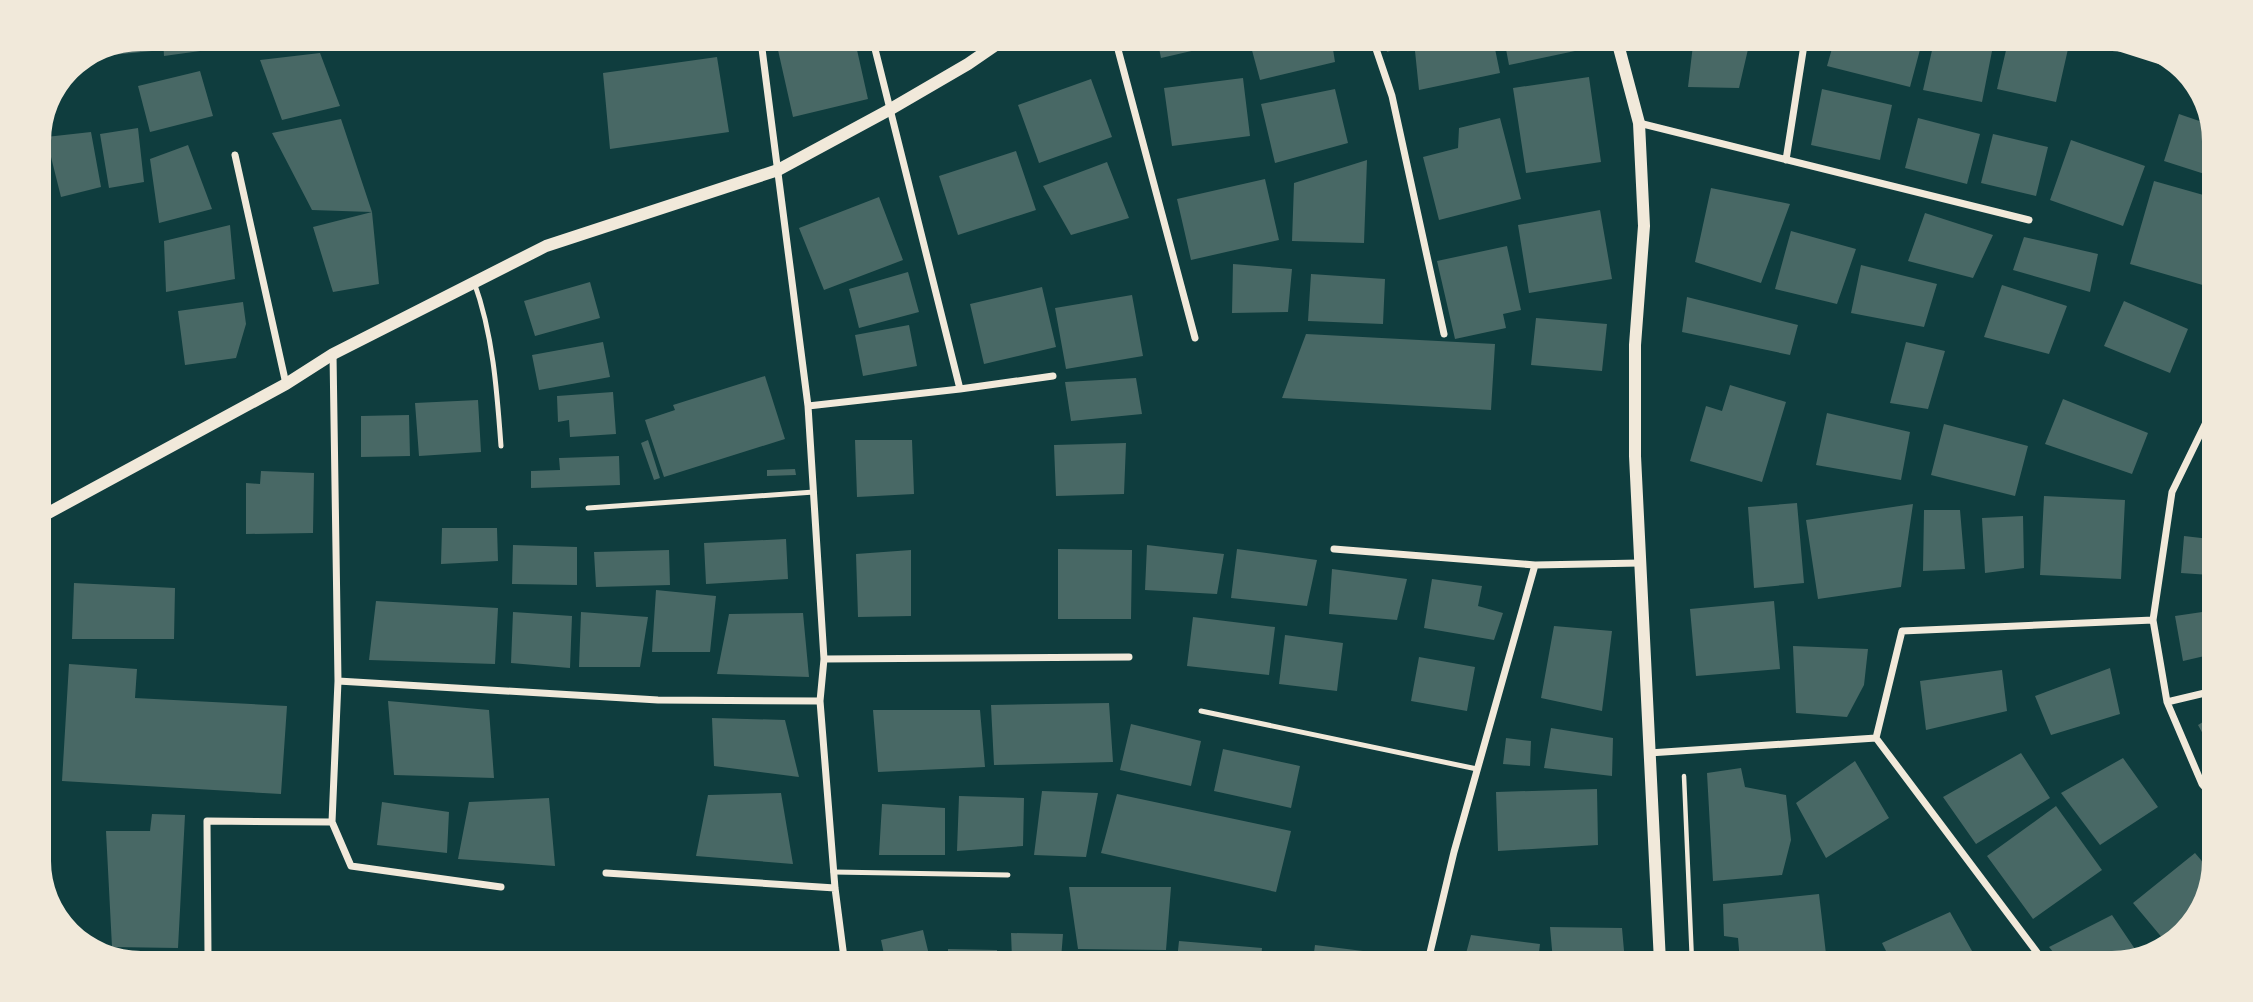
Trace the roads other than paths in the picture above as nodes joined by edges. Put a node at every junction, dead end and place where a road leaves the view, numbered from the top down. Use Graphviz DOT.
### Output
graph roads {
  1 [pos="762,51"];
  2 [pos="875,51"];
  3 [pos="987,51"];
  4 [pos="1118,51"];
  5 [pos="1377,51"];
  6 [pos="1620,51"];
  7 [pos="1803,51"];
  8 [pos="889,110"];
  9 [pos="1639,123"];
  10 [pos="235,155"];
  11 [pos="1786,160"];
  12 [pos="778,170"];
  13 [pos="2029,220"];
  14 [pos="474,282"];
  15 [pos="1444,334"];
  16 [pos="1195,338"];
  17 [pos="333,354"];
  18 [pos="1053,376"];
  19 [pos="286,384"];
  20 [pos="961,389"];
  21 [pos="808,405"];
  22 [pos="2202,429"];
  23 [pos="501,446"];
  24 [pos="814,492"];
  25 [pos="588,508"];
  26 [pos="51,511"];
  27 [pos="1334,549"];
  28 [pos="1640,563"];
  29 [pos="1535,565"];
  30 [pos="2153,620"];
  31 [pos="1129,657"];
  32 [pos="824,659"];
  33 [pos="338,681"];
  34 [pos="2202,694"];
  35 [pos="821,701"];
  36 [pos="2167,702"];
  37 [pos="1200,711"];
  38 [pos="1875,738"];
  39 [pos="1649,753"];
  40 [pos="1477,769"];
  41 [pos="2202,784"];
  42 [pos="332,822"];
  43 [pos="834,872"];
  44 [pos="606,873"];
  45 [pos="1008,875"];
  46 [pos="501,887"];
  47 [pos="835,888"];
  48 [pos="208,951"];
  49 [pos="843,951"];
  50 [pos="1430,951"];
  51 [pos="1659,951"];
  52 [pos="2036,951"];
  1 -- 12 [label="street"];
  2 -- 8 [label="street"];
  3 -- 8 [label="street"];
  4 -- 16 [label="street"];
  5 -- 15 [label="street"];
  6 -- 9 [label="street"];
  7 -- 11 [label="street"];
  8 -- 12 [label="street"];
  8 -- 20 [label="street"];
  9 -- 11 [label="street"];
  9 -- 28 [label="street"];
  10 -- 19 [label="street"];
  11 -- 13 [label="street"];
  12 -- 14 [label="street"];
  12 -- 21 [label="street"];
  14 -- 17 [label="street"];
  14 -- 23 [label="lane"];
  17 -- 19 [label="street"];
  17 -- 33 [label="street"];
  18 -- 20 [label="street"];
  19 -- 26 [label="street"];
  20 -- 21 [label="street"];
  21 -- 24 [label="street"];
  22 -- 30 [label="street"];
  24 -- 25 [label="lane"];
  24 -- 32 [label="street"];
  27 -- 29 [label="street"];
  28 -- 29 [label="street"];
  28 -- 39 [label="street"];
  29 -- 40 [label="street"];
  30 -- 36 [label="street"];
  30 -- 38 [label="street"];
  31 -- 32 [label="street"];
  32 -- 35 [label="street"];
  33 -- 35 [label="street"];
  33 -- 42 [label="street"];
  34 -- 36 [label="street"];
  35 -- 43 [label="street"];
  36 -- 41 [label="street"];
  37 -- 40 [label="lane"];
  38 -- 39 [label="street"];
  38 -- 52 [label="street"];
  39 -- 51 [label="street"];
  40 -- 50 [label="street"];
  42 -- 46 [label="street"];
  42 -- 48 [label="street"];
  43 -- 45 [label="lane"];
  43 -- 47 [label="street"];
  44 -- 47 [label="street"];
  47 -- 49 [label="street"];
}
